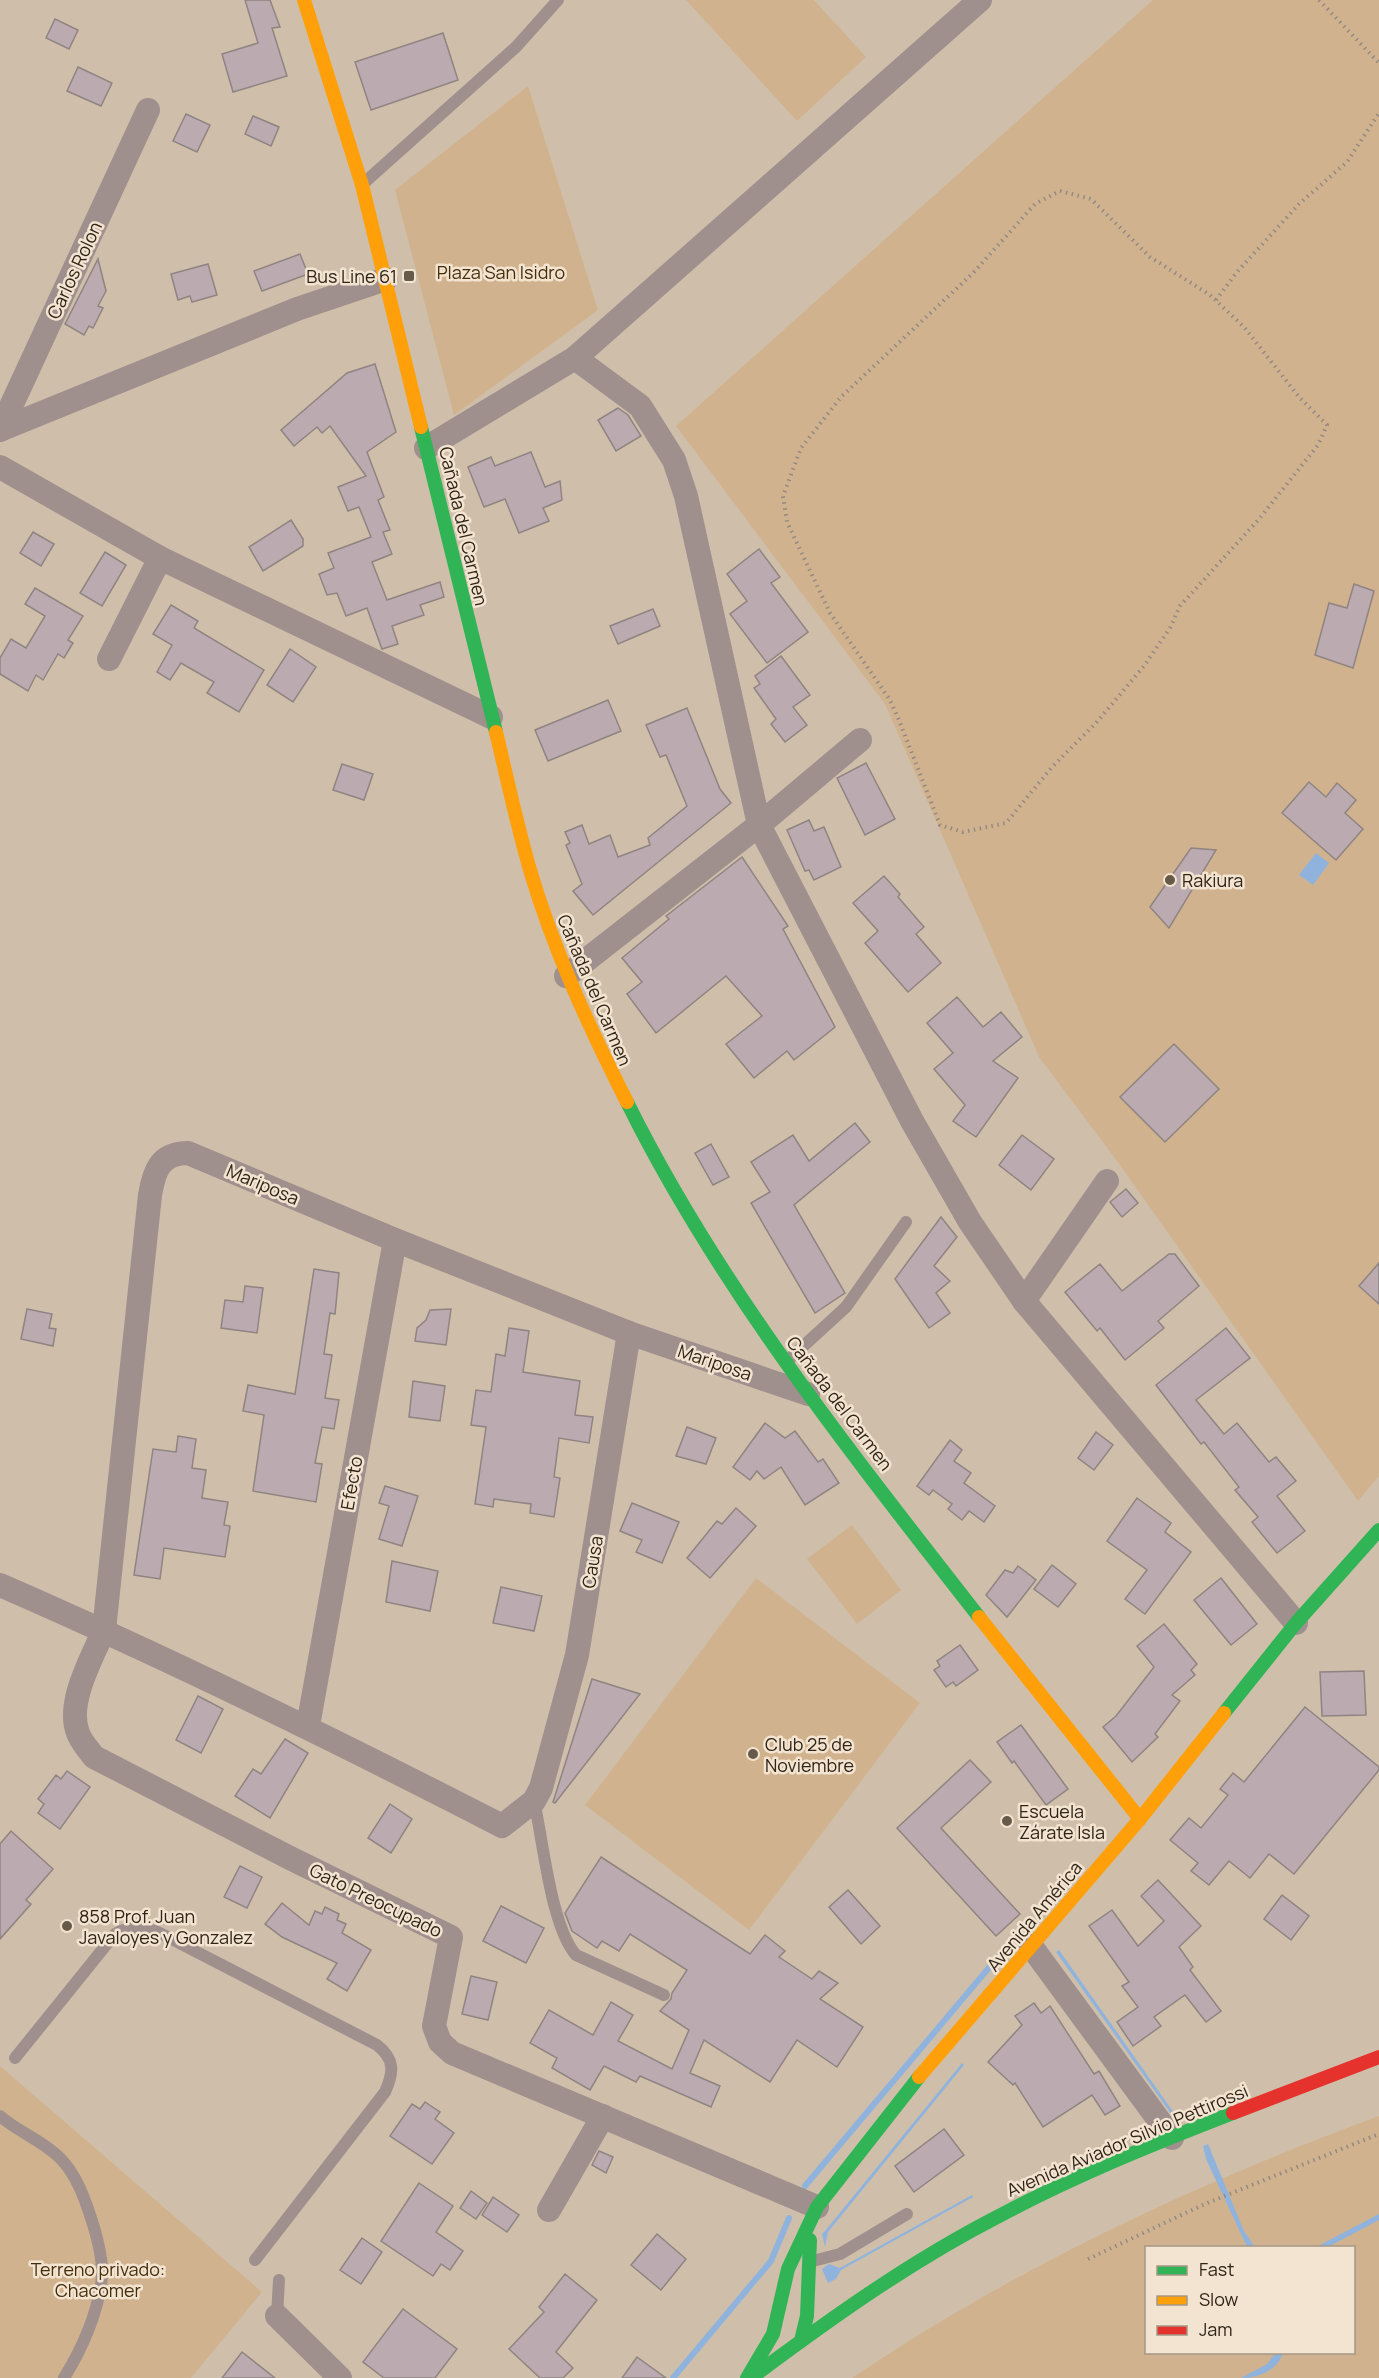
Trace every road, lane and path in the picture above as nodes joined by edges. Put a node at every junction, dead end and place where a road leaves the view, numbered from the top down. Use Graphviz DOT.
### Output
graph roads {
  1 [pos="304,0"];
  2 [pos="980,0"];
  3 [pos="1319,0"];
  4 [pos="554,2"];
  5 [pos="1379,63"];
  6 [pos="148,110"];
  7 [pos="1379,114"];
  8 [pos="362,185"];
  9 [pos="386,279"];
  10 [pos="1216,300"];
  11 [pos="575,358"];
  12 [pos="0,430"];
  13 [pos="426,448"];
  14 [pos="0,468"];
  15 [pos="160,558"];
  16 [pos="109,659"];
  17 [pos="491,717"];
  18 [pos="860,740"];
  19 [pos="759,825"];
  20 [pos="566,976"];
  21 [pos="1107,1181"];
  22 [pos="906,1222"];
  23 [pos="395,1240"];
  24 [pos="1024,1300"];
  25 [pos="629,1333"];
  26 [pos="786,1361"];
  27 [pos="808,1394"];
  28 [pos="1379,1530"];
  29 [pos="0,1585"];
  30 [pos="1296,1623"];
  31 [pos="104,1630"];
  32 [pos="308,1726"];
  33 [pos="538,1795"];
  34 [pos="1140,1819"];
  35 [pos="1032,1946"];
  36 [pos="664,1995"];
  37 [pos="1379,2056"];
  38 [pos="15,2058"];
  39 [pos="603,2116"];
  40 [pos="2,2120"];
  41 [pos="1379,2134"];
  42 [pos="1172,2138"];
  43 [pos="549,2210"];
  44 [pos="815,2212"];
  45 [pos="907,2214"];
  46 [pos="1088,2259"];
  47 [pos="255,2260"];
  48 [pos="808,2262"];
  49 [pos="279,2280"];
  50 [pos="277,2316"];
  51 [pos="801,2341"];
  52 [pos="64,2378"];
  53 [pos="340,2378"];
  54 [pos="749,2378"];
  1 -- 8 [label="street, Cañada del Carmen"];
  2 -- 11 [label="street"];
  3 -- 5 [label="path"];
  4 -- 8 [label="lane"];
  6 -- 12 [label="street, Carlos Rolon"];
  7 -- 10 [label="path"];
  8 -- 9 [label="street, Cañada del Carmen"];
  9 -- 12 [label="street"];
  9 -- 13 [label="street, Cañada del Carmen"];
  10 -- 10 [label="path"];
  11 -- 13 [label="street"];
  11 -- 19 [label="street"];
  13 -- 17 [label="street, Cañada del Carmen"];
  14 -- 15 [label="street"];
  15 -- 16 [label="street"];
  15 -- 17 [label="street"];
  17 -- 20 [label="street, Cañada del Carmen"];
  18 -- 19 [label="street"];
  19 -- 20 [label="street"];
  19 -- 24 [label="street"];
  20 -- 26 [label="street, Cañada del Carmen"];
  21 -- 24 [label="street"];
  22 -- 26 [label="lane"];
  23 -- 25 [label="street, Mariposa"];
  23 -- 31 [label="street, Mariposa"];
  23 -- 32 [label="street, Efecto"];
  24 -- 30 [label="street"];
  25 -- 27 [label="street, Mariposa"];
  25 -- 33 [label="street, Causa"];
  26 -- 27 [label="street, Cañada del Carmen"];
  27 -- 34 [label="street, Cañada del Carmen"];
  28 -- 30 [label="street, Avenida América"];
  29 -- 31 [label="street"];
  30 -- 34 [label="street, Avenida América"];
  31 -- 32 [label="street"];
  31 -- 39 [label="street, Gato Preocupado"];
  32 -- 33 [label="street"];
  33 -- 36 [label="lane"];
  34 -- 35 [label="street, Avenida América"];
  35 -- 42 [label="street"];
  35 -- 44 [label="street, Avenida América"];
  37 -- 42 [label="street, Avenida Aviador Silvio Pettirossi"];
  38 -- 47 [label="lane"];
  39 -- 43 [label="street"];
  39 -- 44 [label="street, Gato Preocupado"];
  40 -- 52 [label="lane"];
  41 -- 46 [label="path"];
  42 -- 51 [label="street, Avenida Aviador Silvio Pettirossi"];
  44 -- 48 [label="street"];
  44 -- 54 [label="street, Avenida América"];
  45 -- 48 [label="lane"];
  48 -- 51 [label="street"];
  49 -- 50 [label="lane"];
  50 -- 53 [label="street"];
  51 -- 54 [label="street, Avenida Aviador Silvio Pettirossi"];
}
